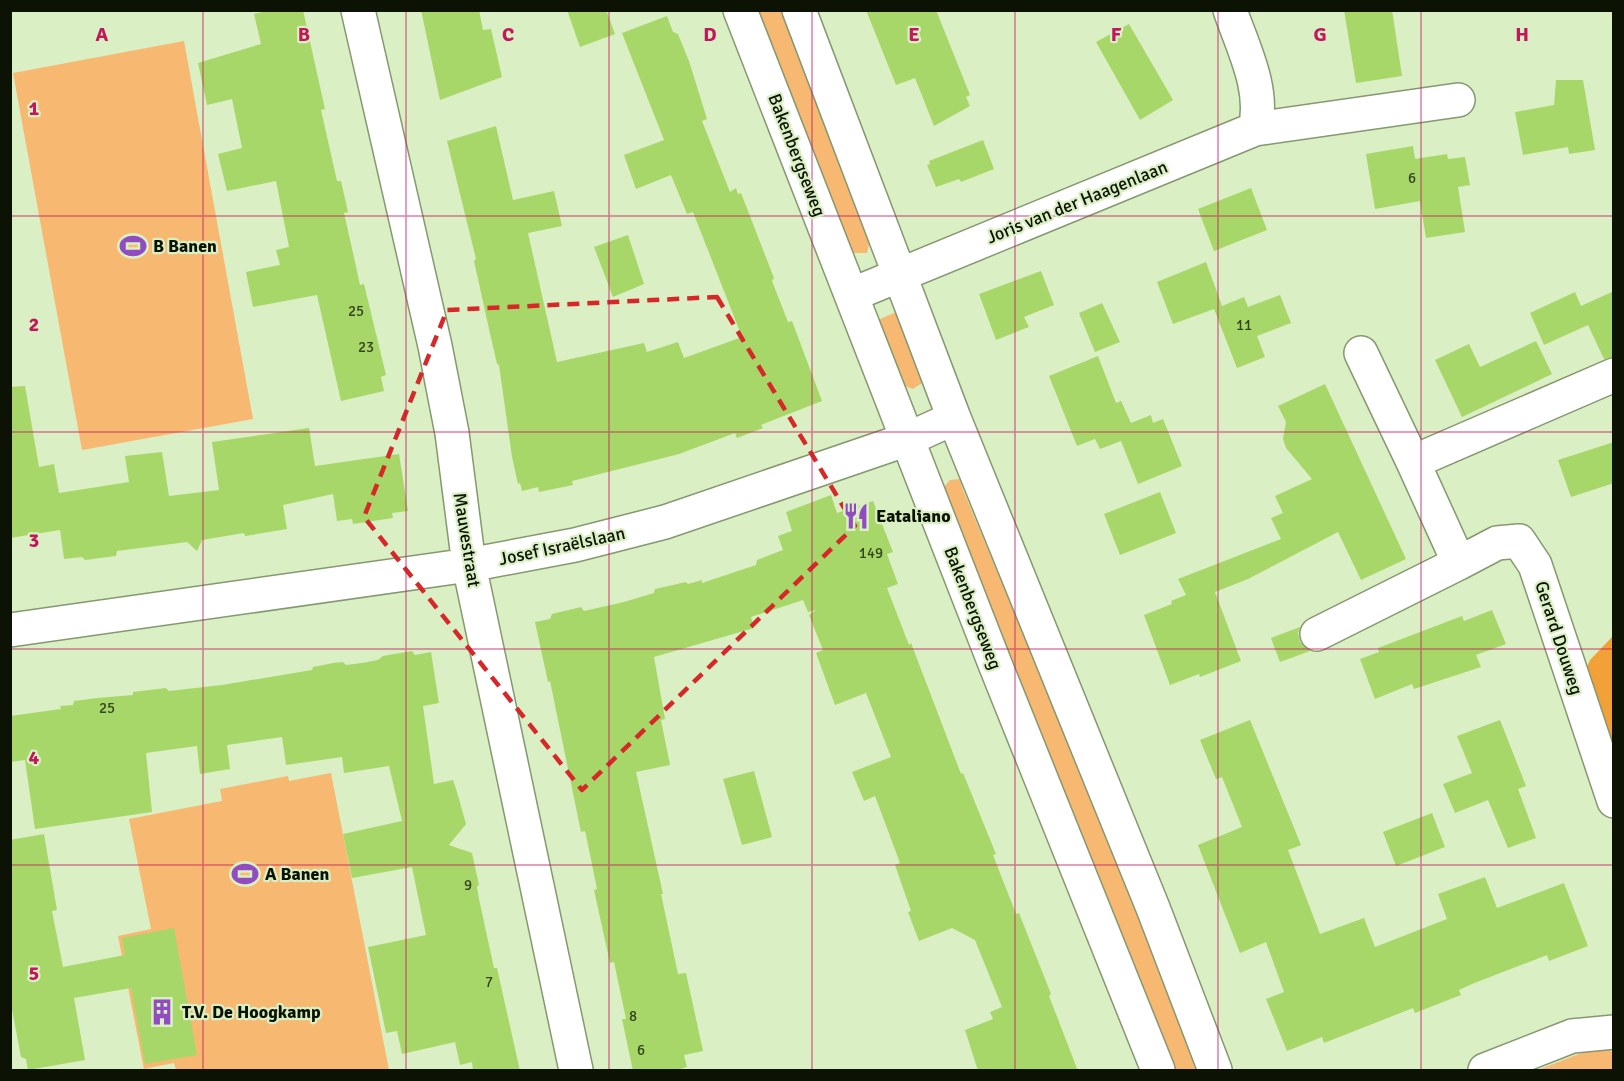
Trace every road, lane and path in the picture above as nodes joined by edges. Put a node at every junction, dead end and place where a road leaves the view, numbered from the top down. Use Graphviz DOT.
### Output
graph roads {
  1 [pos="358,10"];
  2 [pos="740,10"];
  3 [pos="799,10"];
  4 [pos="1230,10"];
  5 [pos="1458,100"];
  6 [pos="1255,129"];
  7 [pos="900,274"];
  8 [pos="851,295"];
  9 [pos="1361,353"];
  10 [pos="1614,375"];
  11 [pos="954,418"];
  12 [pos="908,440"];
  13 [pos="1413,462"];
  14 [pos="1458,563"];
  15 [pos="469,565"];
  16 [pos="10,630"];
  17 [pos="1317,634"];
  18 [pos="1614,801"];
  19 [pos="1614,1032"];
  20 [pos="576,1071"];
  21 [pos="1158,1071"];
  22 [pos="1215,1071"];
  23 [pos="1485,1071"];
  1 -- 15 [label="street, Mauvestraat"];
  2 -- 8 [label="street, Bakenbergseweg"];
  3 -- 7 [label="street"];
  4 -- 6 [label="street"];
  5 -- 6 [label="street, Joris van der Haagenlaan"];
  6 -- 7 [label="street, Joris van der Haagenlaan"];
  7 -- 8 [label="street, Joris van der Haagenlaan"];
  7 -- 11 [label="street"];
  8 -- 12 [label="street, Bakenbergseweg"];
  9 -- 13 [label="street"];
  10 -- 13 [label="street"];
  11 -- 12 [label="street, Josef Israëlslaan"];
  11 -- 22 [label="street"];
  12 -- 15 [label="street, Josef Israëlslaan"];
  12 -- 21 [label="street, Bakenbergseweg"];
  13 -- 14 [label="street"];
  14 -- 17 [label="street, Gerard Douweg"];
  14 -- 18 [label="street, Gerard Douweg"];
  15 -- 16 [label="street, Josef Israëlslaan"];
  15 -- 20 [label="street, Mauvestraat"];
  19 -- 23 [label="street"];
}
